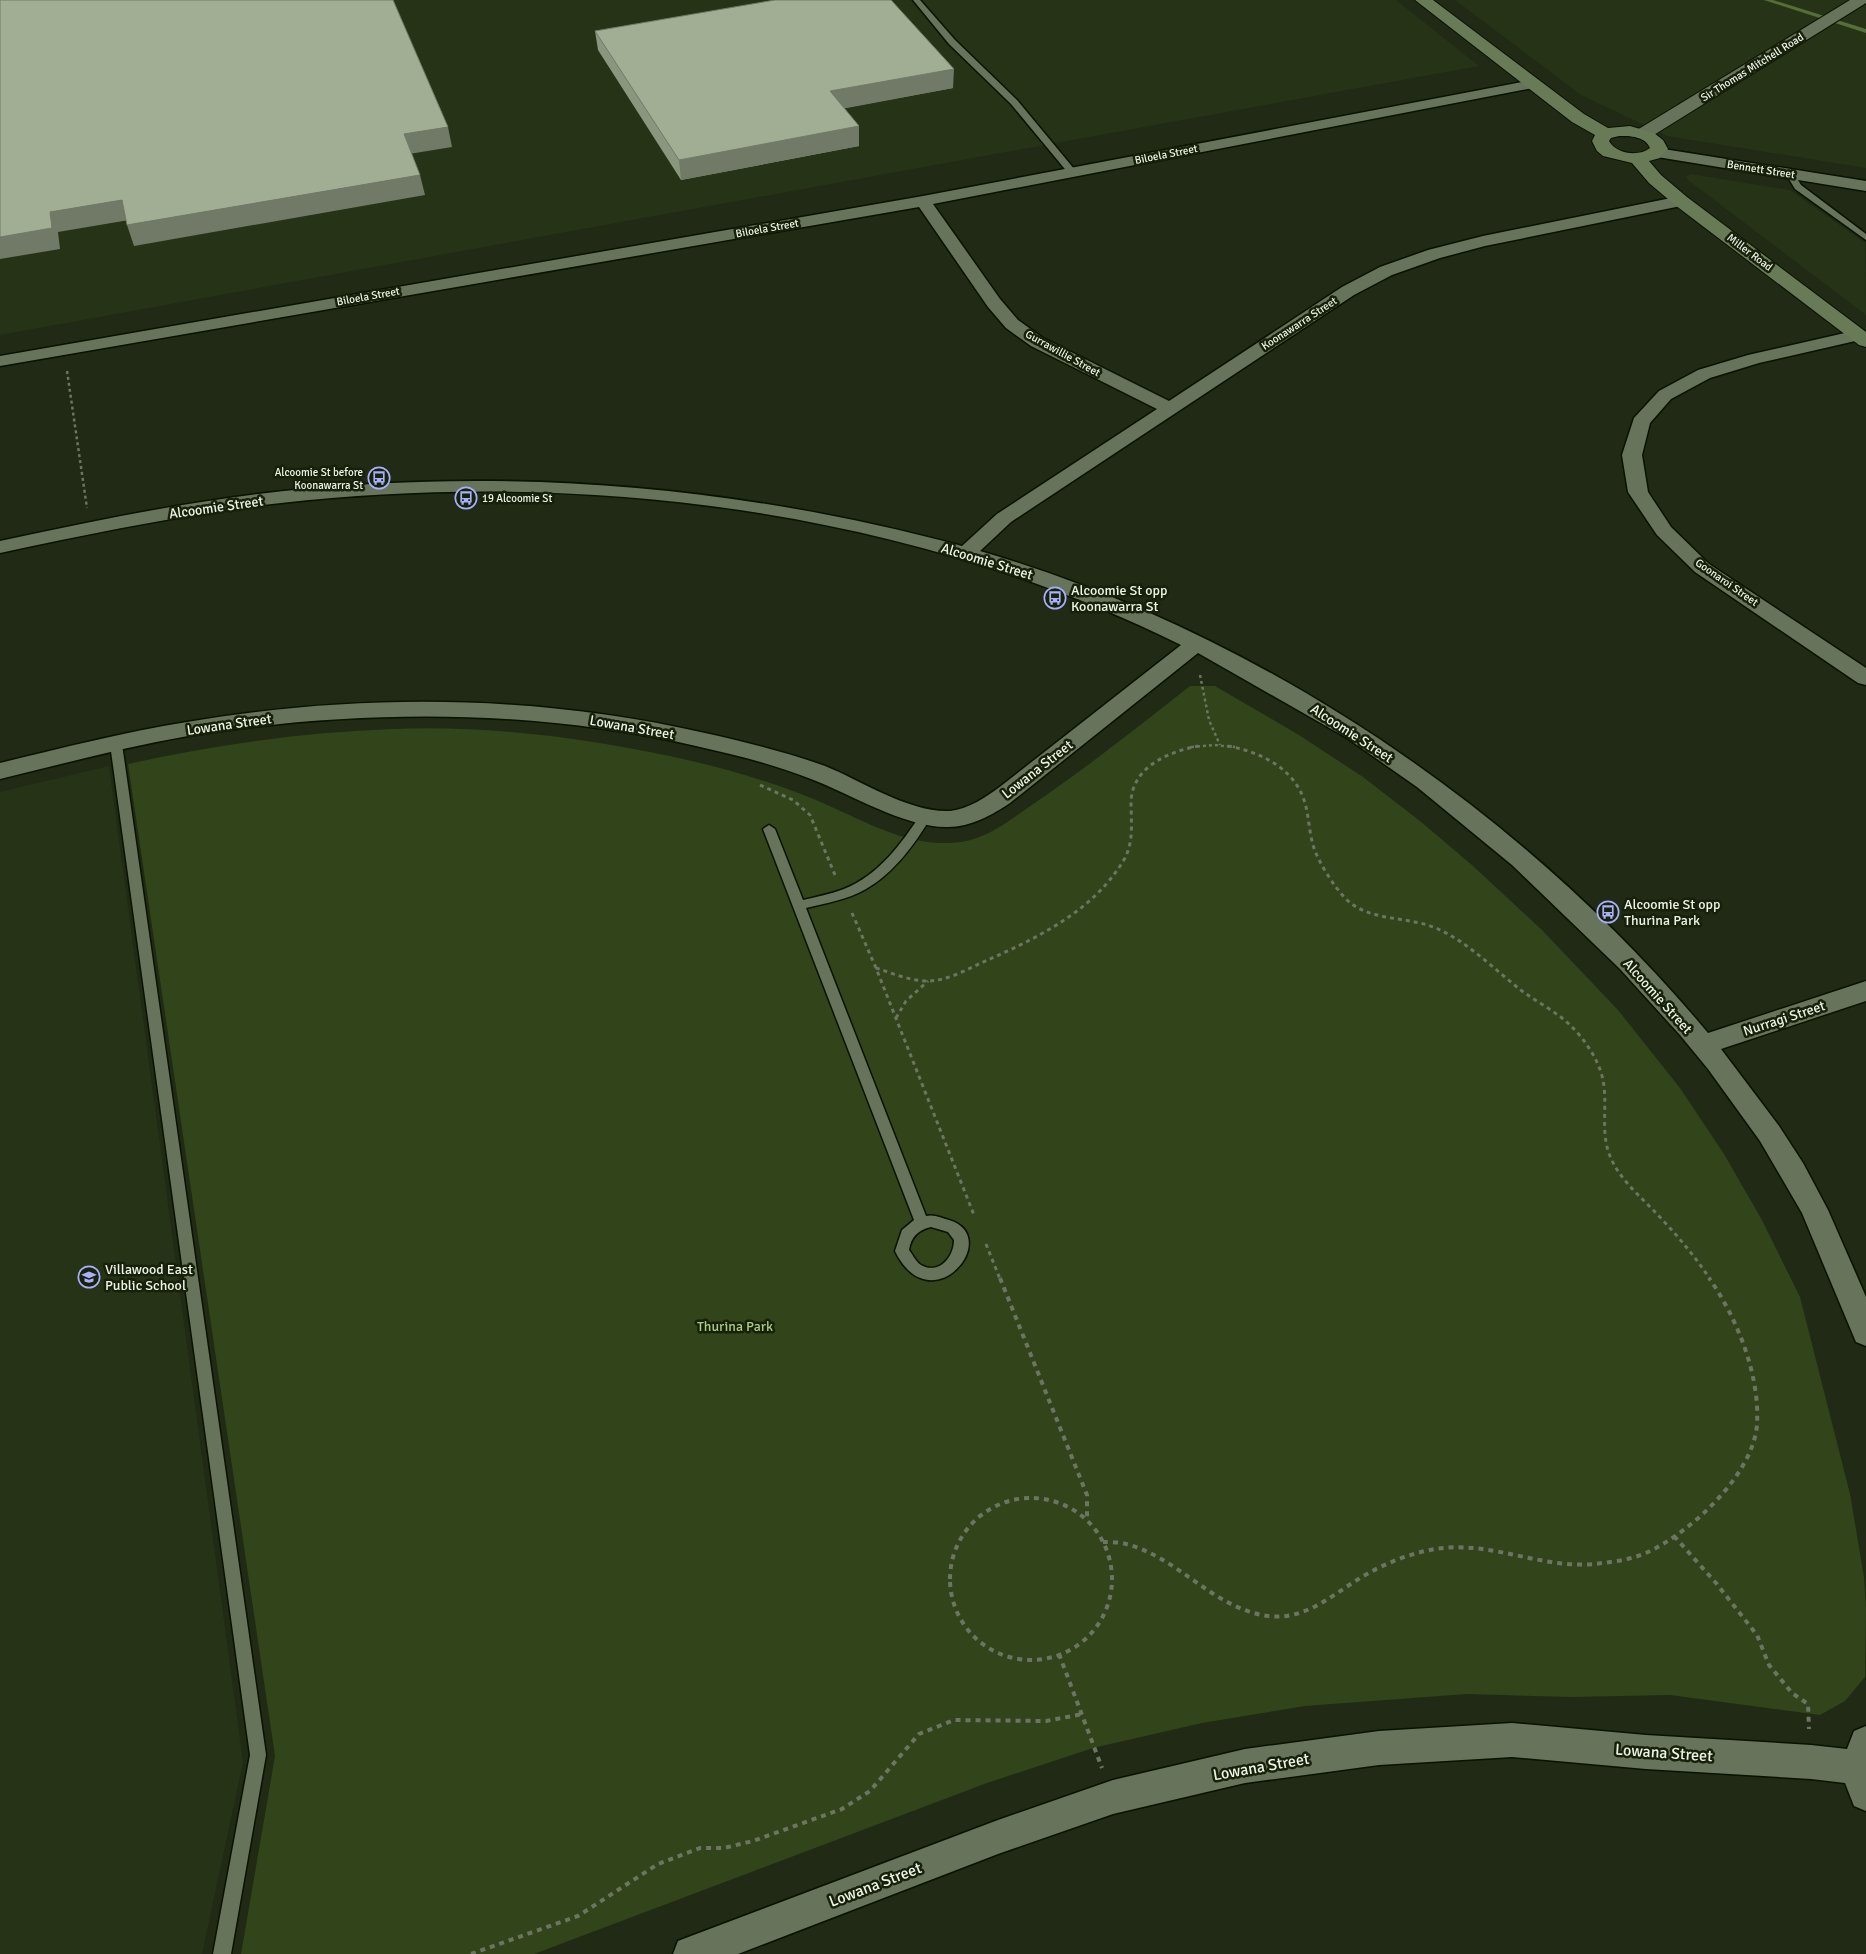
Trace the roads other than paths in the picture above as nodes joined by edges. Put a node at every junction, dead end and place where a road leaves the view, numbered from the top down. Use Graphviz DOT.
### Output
graph roads {
  1 [pos="916,0"];
  2 [pos="1424,0"];
  3 [pos="1861,0"];
  4 [pos="1533,84"];
  5 [pos="1605,134"];
  6 [pos="1643,134"];
  7 [pos="1657,153"];
  8 [pos="1637,158"];
  9 [pos="1072,172"];
  10 [pos="1790,174"];
  11 [pos="1866,186"];
  12 [pos="923,201"];
  13 [pos="1681,201"];
  14 [pos="1866,238"];
  15 [pos="1862,338"];
  16 [pos="0,361"];
  17 [pos="1170,408"];
  18 [pos="0,547"];
  19 [pos="966,553"];
  20 [pos="1197,643"];
  21 [pos="1866,678"];
  22 [pos="116,744"];
  23 [pos="0,771"];
  24 [pos="925,817"];
  25 [pos="769,829"];
  26 [pos="800,905"];
  27 [pos="1866,991"];
  28 [pos="1702,1045"];
  29 [pos="922,1223"];
  30 [pos="1866,1333"];
  31 [pos="1864,1768"];
  32 [pos="222,1954"];
  33 [pos="691,1954"];
  1 -- 9 [label="lane"];
  2 -- 4 [label="main road"];
  3 -- 6 [label="street, Sir Thomas Mitchell Road"];
  4 -- 5 [label="main road"];
  4 -- 9 [label="street, Biloela Street"];
  5 -- 6 [label="main road"];
  5 -- 8 [label="main road"];
  6 -- 7 [label="main road"];
  7 -- 8 [label="main road"];
  7 -- 10 [label="street, Bennett Street"];
  8 -- 13 [label="main road, Miller Road"];
  9 -- 12 [label="street, Biloela Street"];
  10 -- 11 [label="street, Bennett Street"];
  10 -- 14 [label="lane"];
  12 -- 16 [label="street, Biloela Street"];
  12 -- 17 [label="street, Gurrawillie Street"];
  13 -- 15 [label="main road, Miller Road"];
  13 -- 17 [label="street, Koonawarra Street"];
  15 -- 21 [label="street, Goonaroi Street"];
  17 -- 19 [label="street, Koonawarra Street"];
  18 -- 19 [label="street, Alcoomie Street"];
  19 -- 20 [label="street, Alcoomie Street"];
  20 -- 24 [label="street, Lowana Street"];
  20 -- 28 [label="street, Alcoomie Street"];
  22 -- 23 [label="street, Lowana Street"];
  22 -- 24 [label="street, Lowana Street"];
  22 -- 32 [label="lane"];
  24 -- 26 [label="lane"];
  25 -- 26 [label="lane"];
  26 -- 29 [label="lane"];
  27 -- 28 [label="street, Nurragi Street"];
  28 -- 30 [label="street, Alcoomie Street"];
  29 -- 29 [label="lane"];
  31 -- 33 [label="street, Lowana Street"];
}
